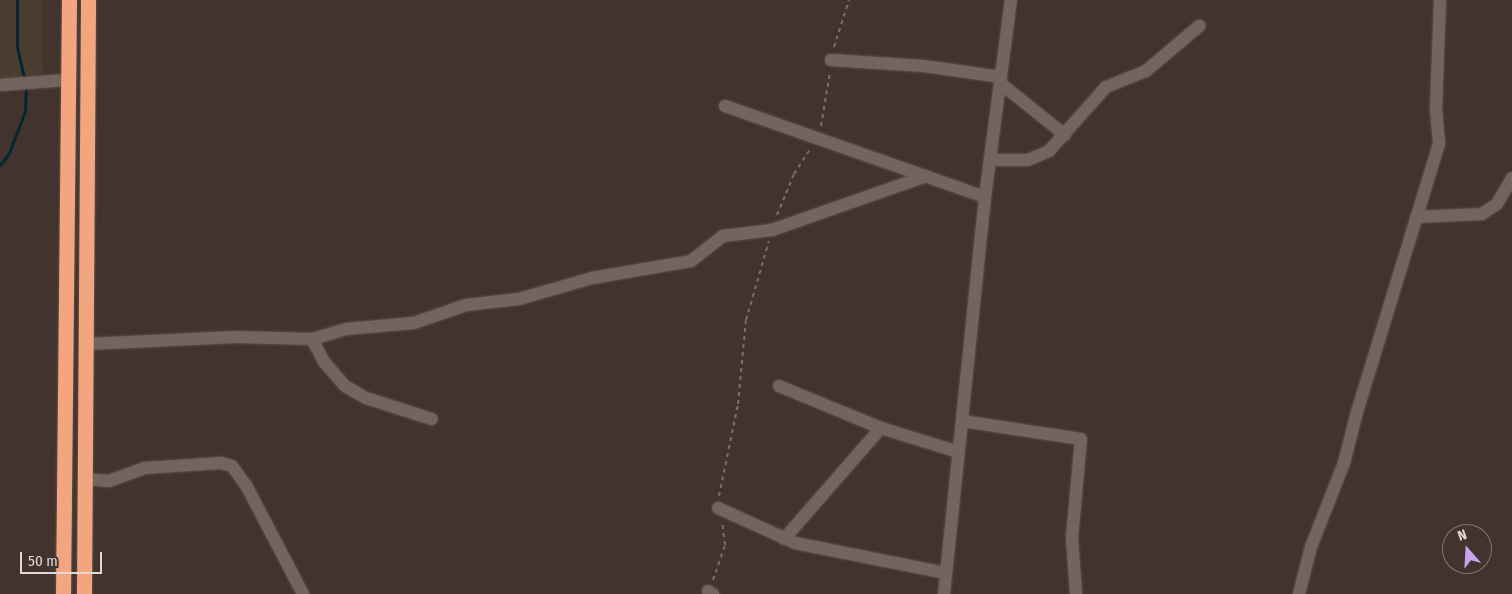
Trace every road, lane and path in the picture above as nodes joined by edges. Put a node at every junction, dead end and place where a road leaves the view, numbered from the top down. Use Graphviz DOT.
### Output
graph roads {
  1 [pos="69,0"];
  2 [pos="88,0"];
  3 [pos="849,0"];
  4 [pos="1011,0"];
  5 [pos="1440,0"];
  6 [pos="1199,26"];
  7 [pos="831,60"];
  8 [pos="67,80"];
  9 [pos="1000,80"];
  10 [pos="0,85"];
  11 [pos="724,106"];
  12 [pos="1065,135"];
  13 [pos="818,137"];
  14 [pos="991,160"];
  15 [pos="926,176"];
  16 [pos="1512,178"];
  17 [pos="985,197"];
  18 [pos="1416,217"];
  19 [pos="772,230"];
  20 [pos="312,339"];
  21 [pos="87,344"];
  22 [pos="778,386"];
  23 [pos="432,419"];
  24 [pos="962,421"];
  25 [pos="881,428"];
  26 [pos="958,452"];
  27 [pos="85,479"];
  28 [pos="718,508"];
  29 [pos="784,539"];
  30 [pos="945,574"];
  31 [pos="710,593"];
  32 [pos="63,594"];
  33 [pos="84,594"];
  34 [pos="303,594"];
  35 [pos="944,594"];
  36 [pos="1076,594"];
  37 [pos="1299,594"];
  1 -- 8 [label="highway"];
  2 -- 21 [label="highway"];
  3 -- 7 [label="path"];
  4 -- 9 [label="street"];
  5 -- 18 [label="street"];
  6 -- 12 [label="street"];
  7 -- 9 [label="street"];
  7 -- 13 [label="path"];
  8 -- 10 [label="street"];
  8 -- 32 [label="highway"];
  9 -- 12 [label="street"];
  9 -- 14 [label="street"];
  11 -- 13 [label="street"];
  12 -- 14 [label="street"];
  13 -- 15 [label="street"];
  13 -- 19 [label="path"];
  14 -- 17 [label="street"];
  15 -- 17 [label="street"];
  15 -- 19 [label="street"];
  16 -- 18 [label="street"];
  17 -- 24 [label="street"];
  18 -- 37 [label="street"];
  19 -- 20 [label="street"];
  19 -- 28 [label="path"];
  20 -- 21 [label="street"];
  20 -- 23 [label="street"];
  21 -- 27 [label="highway"];
  22 -- 25 [label="street"];
  24 -- 26 [label="street"];
  24 -- 36 [label="street"];
  25 -- 26 [label="street"];
  25 -- 29 [label="street"];
  26 -- 30 [label="street"];
  27 -- 33 [label="highway"];
  27 -- 34 [label="street"];
  28 -- 29 [label="street"];
  28 -- 31 [label="path"];
  29 -- 30 [label="street"];
  30 -- 35 [label="street"];
}
